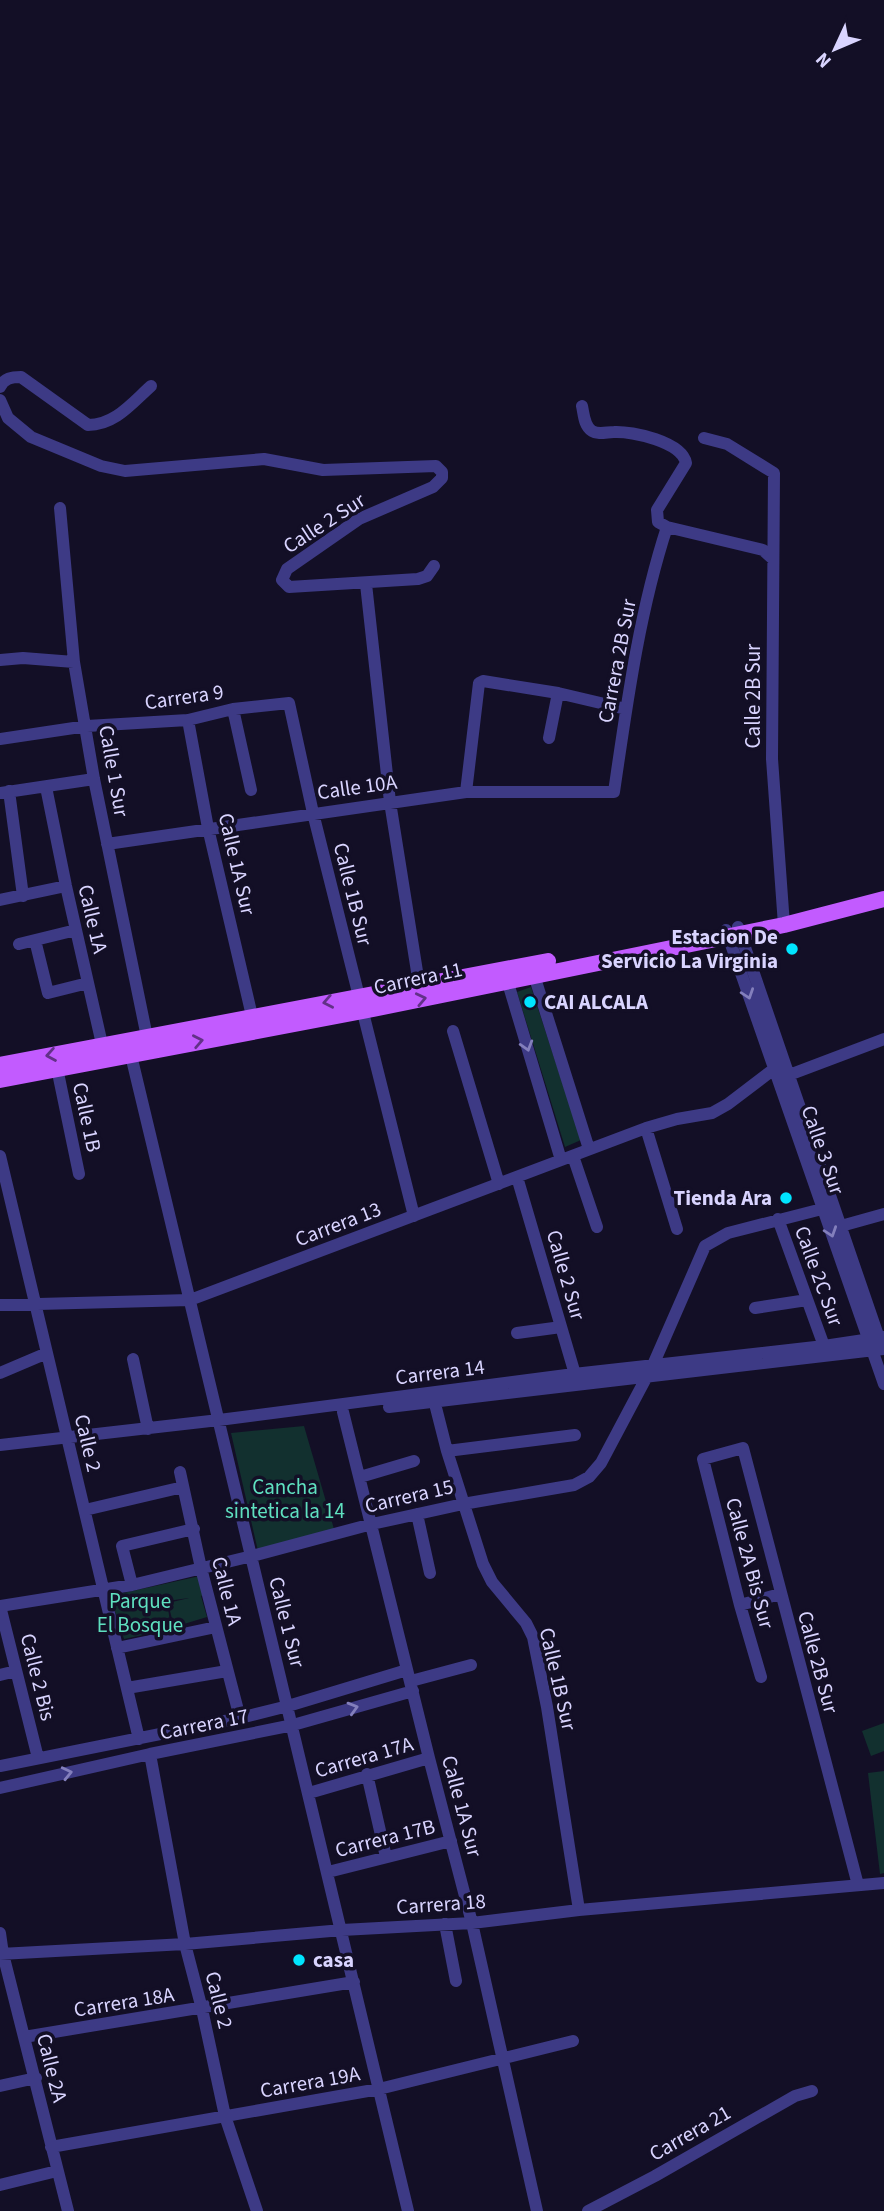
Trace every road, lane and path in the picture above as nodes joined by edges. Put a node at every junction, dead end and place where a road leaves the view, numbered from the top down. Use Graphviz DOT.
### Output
graph roads {
  1 [pos="150,386"];
  2 [pos="0,387"];
  3 [pos="0,400"];
  4 [pos="582,406"];
  5 [pos="704,438"];
  6 [pos="60,508"];
  7 [pos="665,533"];
  8 [pos="773,559"];
  9 [pos="434,566"];
  10 [pos="366,583"];
  11 [pos="0,660"];
  12 [pos="74,662"];
  13 [pos="558,693"];
  14 [pos="289,703"];
  15 [pos="233,709"];
  16 [pos="626,709"];
  17 [pos="188,720"];
  18 [pos="87,726"];
  19 [pos="549,738"];
  20 [pos="0,739"];
  21 [pos="94,779"];
  22 [pos="46,787"];
  23 [pos="251,790"];
  24 [pos="4,792"];
  25 [pos="466,792"];
  26 [pos="614,792"];
  27 [pos="390,802"];
  28 [pos="313,813"];
  29 [pos="208,828"];
  30 [pos="107,844"];
  31 [pos="66,886"];
  32 [pos="23,896"];
  33 [pos="884,899"];
  34 [pos="0,900"];
  35 [pos="783,922"];
  36 [pos="76,930"];
  37 [pos="733,932"];
  38 [pos="35,940"];
  39 [pos="19,944"];
  40 [pos="506,975"];
  41 [pos="534,975"];
  42 [pos="88,983"];
  43 [pos="419,984"];
  44 [pos="360,1003"];
  45 [pos="252,1016"];
  46 [pos="453,1031"];
  47 [pos="147,1037"];
  48 [pos="884,1040"];
  49 [pos="130,1048"];
  50 [pos="104,1052"];
  51 [pos="0,1065"];
  52 [pos="57,1068"];
  53 [pos="774,1069"];
  54 [pos="789,1075"];
  55 [pos="0,1080"];
  56 [pos="646,1128"];
  57 [pos="589,1149"];
  58 [pos="0,1156"];
  59 [pos="567,1158"];
  60 [pos="79,1174"];
  61 [pos="517,1177"];
  62 [pos="499,1184"];
  63 [pos="4,1189"];
  64 [pos="822,1209"];
  65 [pos="414,1216"];
  66 [pos="883,1216"];
  67 [pos="778,1219"];
  68 [pos="841,1226"];
  69 [pos="597,1227"];
  70 [pos="677,1229"];
  71 [pos="190,1300"];
  72 [pos="807,1300"];
  73 [pos="35,1304"];
  74 [pos="0,1305"];
  75 [pos="755,1308"];
  76 [pos="561,1327"];
  77 [pos="517,1333"];
  78 [pos="879,1345"];
  79 [pos="824,1346"];
  80 [pos="47,1353"];
  81 [pos="133,1359"];
  82 [pos="650,1371"];
  83 [pos="0,1373"];
  84 [pos="576,1379"];
  85 [pos="884,1384"];
  86 [pos="433,1397"];
  87 [pos="343,1412"];
  88 [pos="295,1414"];
  89 [pos="220,1424"];
  90 [pos="148,1429"];
  91 [pos="576,1435"];
  92 [pos="68,1441"];
  93 [pos="0,1445"];
  94 [pos="743,1448"];
  95 [pos="447,1451"];
  96 [pos="0,1454"];
  97 [pos="414,1461"];
  98 [pos="180,1472"];
  99 [pos="360,1477"];
  100 [pos="183,1487"];
  101 [pos="463,1504"];
  102 [pos="85,1510"];
  103 [pos="417,1514"];
  104 [pos="372,1524"];
  105 [pos="194,1529"];
  106 [pos="252,1556"];
  107 [pos="201,1568"];
  108 [pos="430,1573"];
  109 [pos="132,1585"];
  110 [pos="103,1588"];
  111 [pos="780,1594"];
  112 [pos="740,1605"];
  113 [pos="0,1606"];
  114 [pos="216,1627"];
  115 [pos="117,1648"];
  116 [pos="471,1665"];
  117 [pos="16,1671"];
  118 [pos="227,1671"];
  119 [pos="0,1675"];
  120 [pos="761,1677"];
  121 [pos="410,1680"];
  122 [pos="127,1688"];
  123 [pos="288,1706"];
  124 [pos="240,1718"];
  125 [pos="293,1726"];
  126 [pos="139,1739"];
  127 [pos="150,1754"];
  128 [pos="38,1758"];
  129 [pos="429,1758"];
  130 [pos="0,1766"];
  131 [pos="368,1774"];
  132 [pos="0,1788"];
  133 [pos="309,1793"];
  134 [pos="451,1841"];
  135 [pos="386,1857"];
  136 [pos="328,1872"];
  137 [pos="884,1884"];
  138 [pos="858,1885"];
  139 [pos="579,1910"];
  140 [pos="472,1923"];
  141 [pos="445,1924"];
  142 [pos="342,1930"];
  143 [pos="0,1933"];
  144 [pos="185,1944"];
  145 [pos="2,1954"];
  146 [pos="456,1981"];
  147 [pos="354,1982"];
  148 [pos="202,2009"];
  149 [pos="24,2037"];
  150 [pos="573,2041"];
  151 [pos="503,2059"];
  152 [pos="36,2078"];
  153 [pos="0,2086"];
  154 [pos="379,2089"];
  155 [pos="812,2091"];
  156 [pos="226,2116"];
  157 [pos="51,2147"];
  158 [pos="57,2171"];
  159 [pos="0,2185"];
  160 [pos="68,2211"];
  161 [pos="257,2211"];
  162 [pos="408,2211"];
  163 [pos="537,2211"];
  164 [pos="588,2211"];
  1 -- 2 [label="street"];
  3 -- 10 [label="street, Calle 2 Sur"];
  4 -- 7 [label="street"];
  5 -- 8 [label="street, Calle 2B Sur"];
  6 -- 12 [label="street, Calle 1 Sur"];
  7 -- 8 [label="street"];
  7 -- 16 [label="street, Carrera 2B Sur"];
  8 -- 35 [label="street, Calle 2B Sur"];
  9 -- 10 [label="street"];
  10 -- 27 [label="street"];
  11 -- 12 [label="street"];
  12 -- 18 [label="street, Calle 1 Sur"];
  13 -- 16 [label="street"];
  13 -- 19 [label="street"];
  13 -- 25 [label="street"];
  14 -- 15 [label="street, Carrera 9"];
  14 -- 28 [label="street, Calle 1B Sur"];
  15 -- 17 [label="street, Carrera 9"];
  15 -- 23 [label="street"];
  16 -- 26 [label="street, Carrera 2B Sur"];
  17 -- 18 [label="street, Carrera 9"];
  17 -- 29 [label="street, Calle 1A Sur"];
  18 -- 20 [label="street, Carrera 9"];
  18 -- 21 [label="street, Calle 1 Sur"];
  21 -- 22 [label="street"];
  21 -- 30 [label="street, Calle 1 Sur"];
  22 -- 24 [label="street"];
  22 -- 31 [label="street, Calle 1A"];
  24 -- 32 [label="street"];
  25 -- 26 [label="street, Calle 10A"];
  25 -- 27 [label="street, Calle 10A"];
  27 -- 28 [label="street, Calle 10A"];
  27 -- 43 [label="street"];
  28 -- 29 [label="street, Calle 10A"];
  28 -- 44 [label="street, Calle 1B Sur"];
  29 -- 30 [label="street, Calle 10A"];
  29 -- 45 [label="street, Calle 1A Sur"];
  30 -- 47 [label="street, Calle 1 Sur"];
  31 -- 32 [label="street"];
  31 -- 36 [label="street, Calle 1A"];
  32 -- 34 [label="street"];
  33 -- 35 [label="main road, Carrera 11"];
  35 -- 37 [label="main road, Carrera 11"];
  36 -- 38 [label="street"];
  36 -- 42 [label="street, Calle 1A"];
  37 -- 40 [label="main road, Carrera 11"];
  37 -- 41 [label="main road, Carrera 11"];
  37 -- 53 [label="street, Calle 3 Sur, one-way"];
  37 -- 54 [label="street, Calle 3 Sur"];
  38 -- 39 [label="street"];
  38 -- 42 [label="street"];
  40 -- 41 [label="main road, Carrera 11"];
  40 -- 43 [label="main road, Carrera 11"];
  44 -- 40 [label="main road, Carrera 11, one-way"];
  40 -- 59 [label="street, one-way"];
  41 -- 57 [label="street"];
  42 -- 50 [label="street, Calle 1A"];
  43 -- 44 [label="main road, Carrera 11"];
  44 -- 45 [label="main road, Carrera 11, one-way"];
  49 -- 44 [label="main road, Carrera 11, one-way"];
  44 -- 65 [label="street, Calle 1B Sur"];
  45 -- 47 [label="main road, Carrera 11"];
  46 -- 62 [label="street"];
  47 -- 49 [label="main road, Carrera 11"];
  48 -- 54 [label="street"];
  49 -- 50 [label="main road, Carrera 11"];
  49 -- 71 [label="street, Calle 1 Sur"];
  50 -- 51 [label="main road, Carrera 11, one-way"];
  50 -- 52 [label="main road, Carrera 11"];
  52 -- 55 [label="main road, Carrera 11"];
  52 -- 60 [label="street, Calle 1B"];
  53 -- 56 [label="street, Carrera 13"];
  53 -- 64 [label="street, Calle 3 Sur"];
  54 -- 68 [label="street, Calle 3 Sur"];
  56 -- 57 [label="street, Carrera 13"];
  56 -- 70 [label="street"];
  57 -- 59 [label="street, Carrera 13"];
  58 -- 63 [label="street, Calle 2"];
  59 -- 61 [label="street, Carrera 13"];
  59 -- 69 [label="street"];
  61 -- 62 [label="street, Carrera 13"];
  61 -- 76 [label="street, Calle 2 Sur"];
  62 -- 65 [label="street, Carrera 13"];
  63 -- 73 [label="street, Calle 2"];
  64 -- 67 [label="street, Carrera 15"];
  64 -- 78 [label="street, Calle 3 Sur, one-way"];
  65 -- 71 [label="street, Carrera 13"];
  66 -- 68 [label="street"];
  67 -- 72 [label="street, Calle 2C Sur"];
  67 -- 82 [label="street, Carrera 15"];
  68 -- 78 [label="street, Calle 3 Sur"];
  71 -- 73 [label="street, Carrera 13"];
  71 -- 89 [label="street, Calle 1 Sur"];
  72 -- 75 [label="street"];
  72 -- 79 [label="street, Calle 2C Sur"];
  73 -- 74 [label="street, Carrera 13"];
  73 -- 80 [label="street, Calle 2"];
  76 -- 77 [label="street"];
  76 -- 84 [label="street, Calle 2 Sur"];
  78 -- 79 [label="street, Carrera 14"];
  78 -- 82 [label="street, Carrera 14"];
  78 -- 85 [label="street, Calle 3 Sur"];
  79 -- 82 [label="street, Carrera 14"];
  80 -- 83 [label="street"];
  80 -- 92 [label="street, Calle 2"];
  81 -- 90 [label="street"];
  82 -- 84 [label="street, Carrera 14"];
  82 -- 101 [label="street, Carrera 15"];
  84 -- 86 [label="street, Carrera 14"];
  86 -- 87 [label="street, Carrera 14"];
  86 -- 88 [label="street, Carrera 14"];
  86 -- 95 [label="street, Calle 1B Sur"];
  87 -- 88 [label="street, Carrera 14"];
  87 -- 99 [label="street, Calle 1A Sur"];
  88 -- 89 [label="street, Carrera 14"];
  89 -- 90 [label="street, Carrera 14"];
  89 -- 92 [label="street, Carrera 14"];
  89 -- 106 [label="street, Calle 1 Sur"];
  90 -- 92 [label="street, Carrera 14"];
  91 -- 95 [label="street"];
  92 -- 93 [label="street, Carrera 14"];
  92 -- 96 [label="street, Carrera 14"];
  92 -- 102 [label="street, Calle 2"];
  94 -- 111 [label="street, Calle 2B Sur"];
  94 -- 112 [label="street, Calle 2A Bis Sur"];
  95 -- 101 [label="street, Calle 1B Sur"];
  97 -- 99 [label="street"];
  98 -- 100 [label="street, Calle 1A"];
  99 -- 104 [label="street, Calle 1A Sur"];
  100 -- 102 [label="street"];
  100 -- 105 [label="street, Calle 1A"];
  101 -- 103 [label="street, Carrera 15"];
  101 -- 139 [label="street, Calle 1B Sur"];
  102 -- 110 [label="street, Calle 2"];
  103 -- 104 [label="street, Carrera 15"];
  103 -- 108 [label="street"];
  104 -- 106 [label="street, Carrera 15"];
  104 -- 121 [label="street, Calle 1A Sur"];
  105 -- 107 [label="street, Calle 1A"];
  105 -- 109 [label="street"];
  106 -- 107 [label="street, Carrera 15"];
  106 -- 123 [label="street, Calle 1 Sur"];
  107 -- 109 [label="street, Carrera 15"];
  107 -- 114 [label="street, Calle 1A"];
  109 -- 110 [label="street, Carrera 15"];
  110 -- 113 [label="street, Carrera 15"];
  110 -- 115 [label="street, Calle 2"];
  111 -- 112 [label="street"];
  111 -- 138 [label="street, Calle 2B Sur"];
  112 -- 120 [label="street, Calle 2A Bis Sur"];
  113 -- 117 [label="street, Calle 2 Bis"];
  114 -- 115 [label="street"];
  114 -- 118 [label="street, Calle 1A"];
  115 -- 122 [label="street, Calle 2"];
  116 -- 121 [label="street"];
  117 -- 119 [label="street"];
  117 -- 128 [label="street, Calle 2 Bis"];
  118 -- 122 [label="street"];
  118 -- 124 [label="street, Calle 1A"];
  121 -- 123 [label="street, Carrera 17"];
  125 -- 121 [label="street, Carrera 17, one-way"];
  121 -- 129 [label="street, Calle 1A Sur"];
  122 -- 126 [label="street, Calle 2"];
  123 -- 124 [label="street, Carrera 17"];
  123 -- 125 [label="street, Calle 1 Sur"];
  124 -- 126 [label="street, Carrera 17"];
  125 -- 127 [label="street, Carrera 17"];
  125 -- 133 [label="street, Calle 1 Sur"];
  126 -- 128 [label="street, Carrera 17"];
  132 -- 127 [label="street, Carrera 17, one-way"];
  127 -- 144 [label="street, Calle 2"];
  128 -- 130 [label="street, Carrera 17"];
  129 -- 131 [label="street, Carrera 17A"];
  129 -- 134 [label="street, Calle 1A Sur"];
  131 -- 133 [label="street, Carrera 17A"];
  131 -- 135 [label="street"];
  133 -- 136 [label="street, Calle 1 Sur"];
  134 -- 135 [label="street, Carrera 17B"];
  134 -- 140 [label="street, Calle 1A Sur"];
  135 -- 136 [label="street, Carrera 17B"];
  136 -- 142 [label="street, Calle 1 Sur"];
  137 -- 138 [label="street, Carrera 18"];
  138 -- 139 [label="street, Carrera 18"];
  139 -- 140 [label="street, Carrera 18"];
  140 -- 141 [label="street, Carrera 18"];
  140 -- 151 [label="street, Calle 1A Sur"];
  141 -- 142 [label="street, Carrera 18"];
  141 -- 146 [label="street"];
  142 -- 144 [label="street, Carrera 18"];
  142 -- 147 [label="street, Calle 1 Sur"];
  143 -- 145 [label="street, Calle 2A"];
  144 -- 145 [label="street, Carrera 18"];
  144 -- 148 [label="street, Calle 2"];
  145 -- 149 [label="street, Calle 2A"];
  147 -- 148 [label="street, Carrera 18A"];
  147 -- 154 [label="street, Calle 1 Sur"];
  148 -- 149 [label="street, Carrera 18A"];
  148 -- 156 [label="street, Calle 2"];
  149 -- 152 [label="street, Calle 2A"];
  150 -- 151 [label="street, Carrera 19A"];
  151 -- 154 [label="street, Carrera 19A"];
  151 -- 163 [label="street, Calle 1A Sur"];
  152 -- 153 [label="street"];
  152 -- 157 [label="street, Calle 2A"];
  154 -- 156 [label="street, Carrera 19A"];
  154 -- 162 [label="street, Calle 1 Sur"];
  155 -- 164 [label="street, Carrera 21"];
  156 -- 157 [label="street, Carrera 19A"];
  156 -- 161 [label="street, Calle 2"];
  157 -- 158 [label="street, Calle 2A"];
  158 -- 159 [label="street"];
  158 -- 160 [label="street, Calle 2A"];
}
